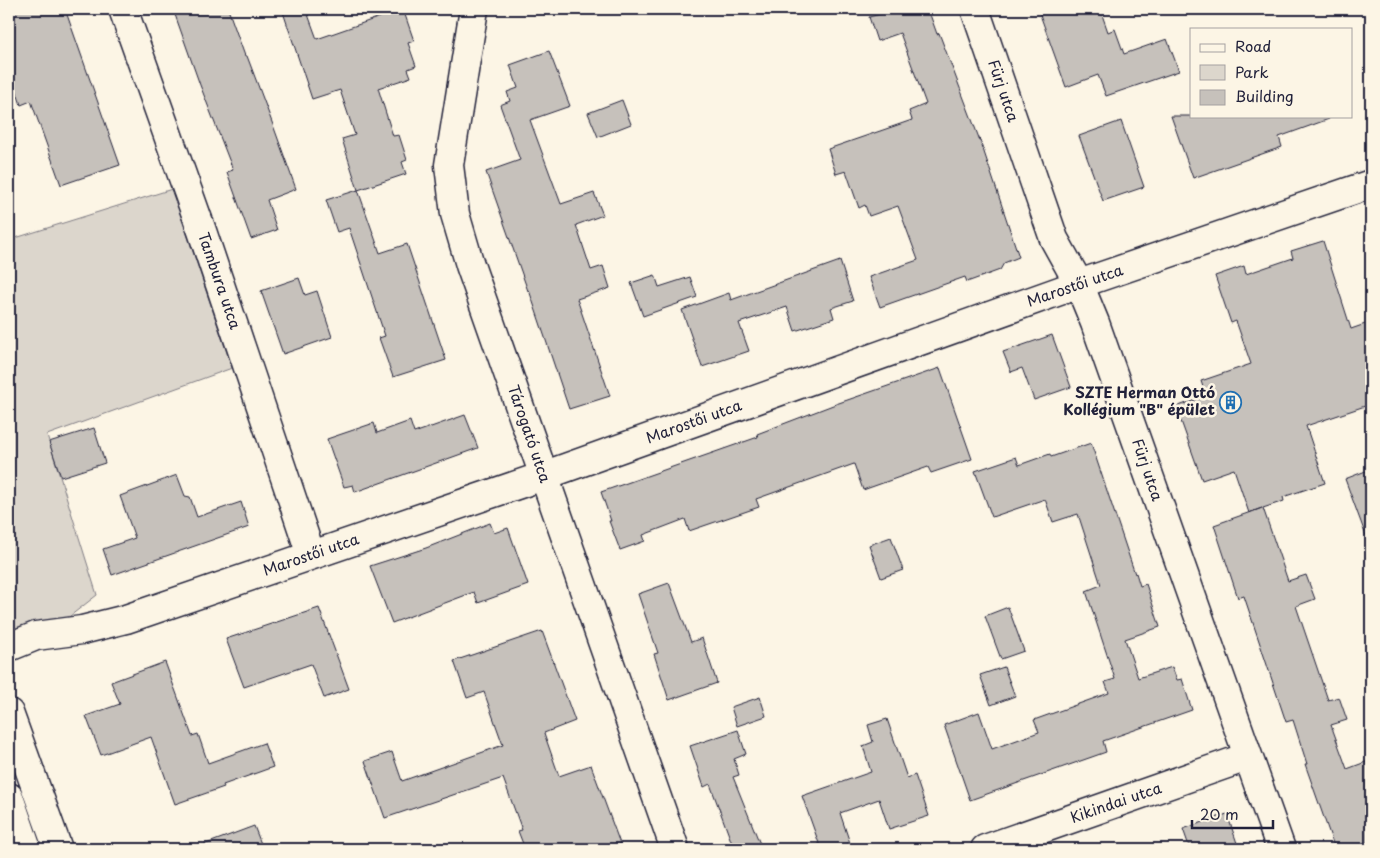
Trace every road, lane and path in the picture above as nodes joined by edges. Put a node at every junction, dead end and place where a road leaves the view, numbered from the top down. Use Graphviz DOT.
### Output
graph roads {
  1 [pos="123,9"];
  2 [pos="474,9"];
  3 [pos="975,9"];
  4 [pos="1371,185"];
  5 [pos="1079,284"];
  6 [pos="544,476"];
  7 [pos="311,555"];
  8 [pos="10,648"];
  9 [pos="9,713"];
  10 [pos="1247,757"];
  11 [pos="9,797"];
  12 [pos="28,849"];
  13 [pos="58,849"];
  14 [pos="675,849"];
  15 [pos="985,849"];
  16 [pos="1280,849"];
  1 -- 7 [label="street, Tambura utca"];
  2 -- 6 [label="street, Tárogató utca"];
  3 -- 5 [label="street, Fürj utca"];
  4 -- 5 [label="street, Marostői utca"];
  5 -- 6 [label="street, Marostői utca"];
  5 -- 10 [label="street, Fürj utca"];
  6 -- 7 [label="street, Marostői utca"];
  6 -- 14 [label="street, Tárogató utca"];
  7 -- 8 [label="street, Marostői utca"];
  9 -- 13 [label="street"];
  10 -- 15 [label="street, Kikindai utca"];
  10 -- 16 [label="street, Fürj utca"];
  11 -- 12 [label="street"];
}
